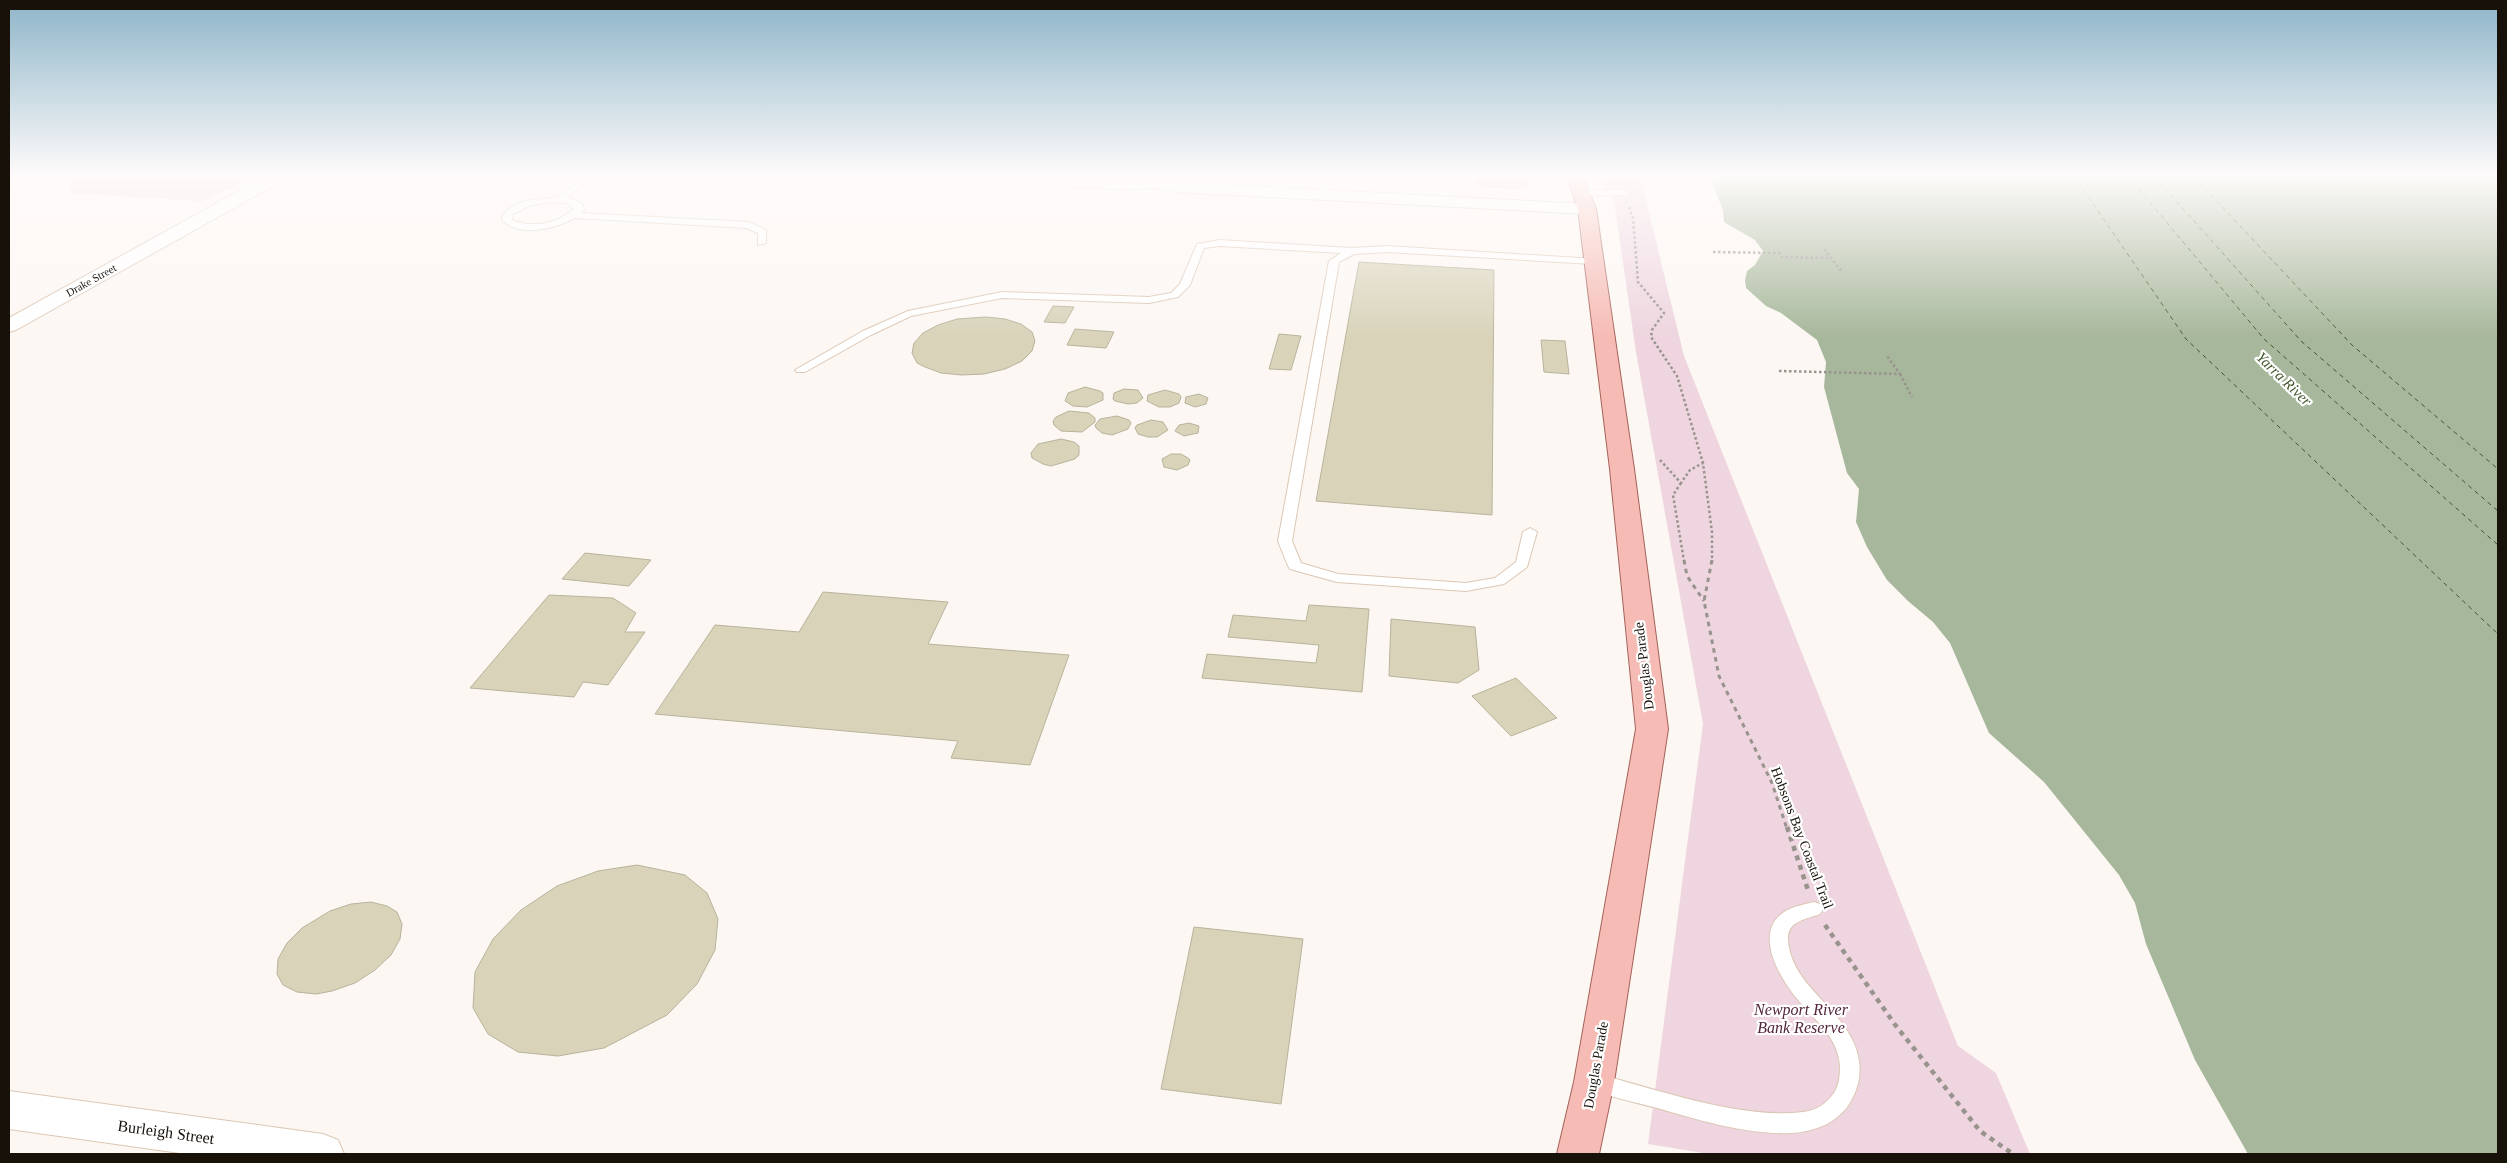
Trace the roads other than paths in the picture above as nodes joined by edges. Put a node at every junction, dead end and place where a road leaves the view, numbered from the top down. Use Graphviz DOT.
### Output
graph roads {
  1 [pos="181,230"];
  2 [pos="759,230"];
  3 [pos="1589,230"];
  4 [pos="761,243"];
  5 [pos="1352,251"];
  6 [pos="1593,261"];
  7 [pos="9,326"];
  8 [pos="801,370"];
  9 [pos="1530,532"];
  10 [pos="1814,909"];
  11 [pos="1594,1082"];
  12 [pos="9,1110"];
  13 [pos="323,1154"];
  14 [pos="1578,1154"];
  1 -- 7 [label="street, Drake Street"];
  2 -- 4 [label="lane"];
  3 -- 6 [label="main road, Douglas Parade"];
  5 -- 6 [label="lane"];
  5 -- 8 [label="lane"];
  5 -- 9 [label="lane"];
  6 -- 11 [label="main road, Douglas Parade"];
  10 -- 11 [label="lane"];
  11 -- 14 [label="main road, Douglas Parade"];
  12 -- 13 [label="street, Burleigh Street"];
}
